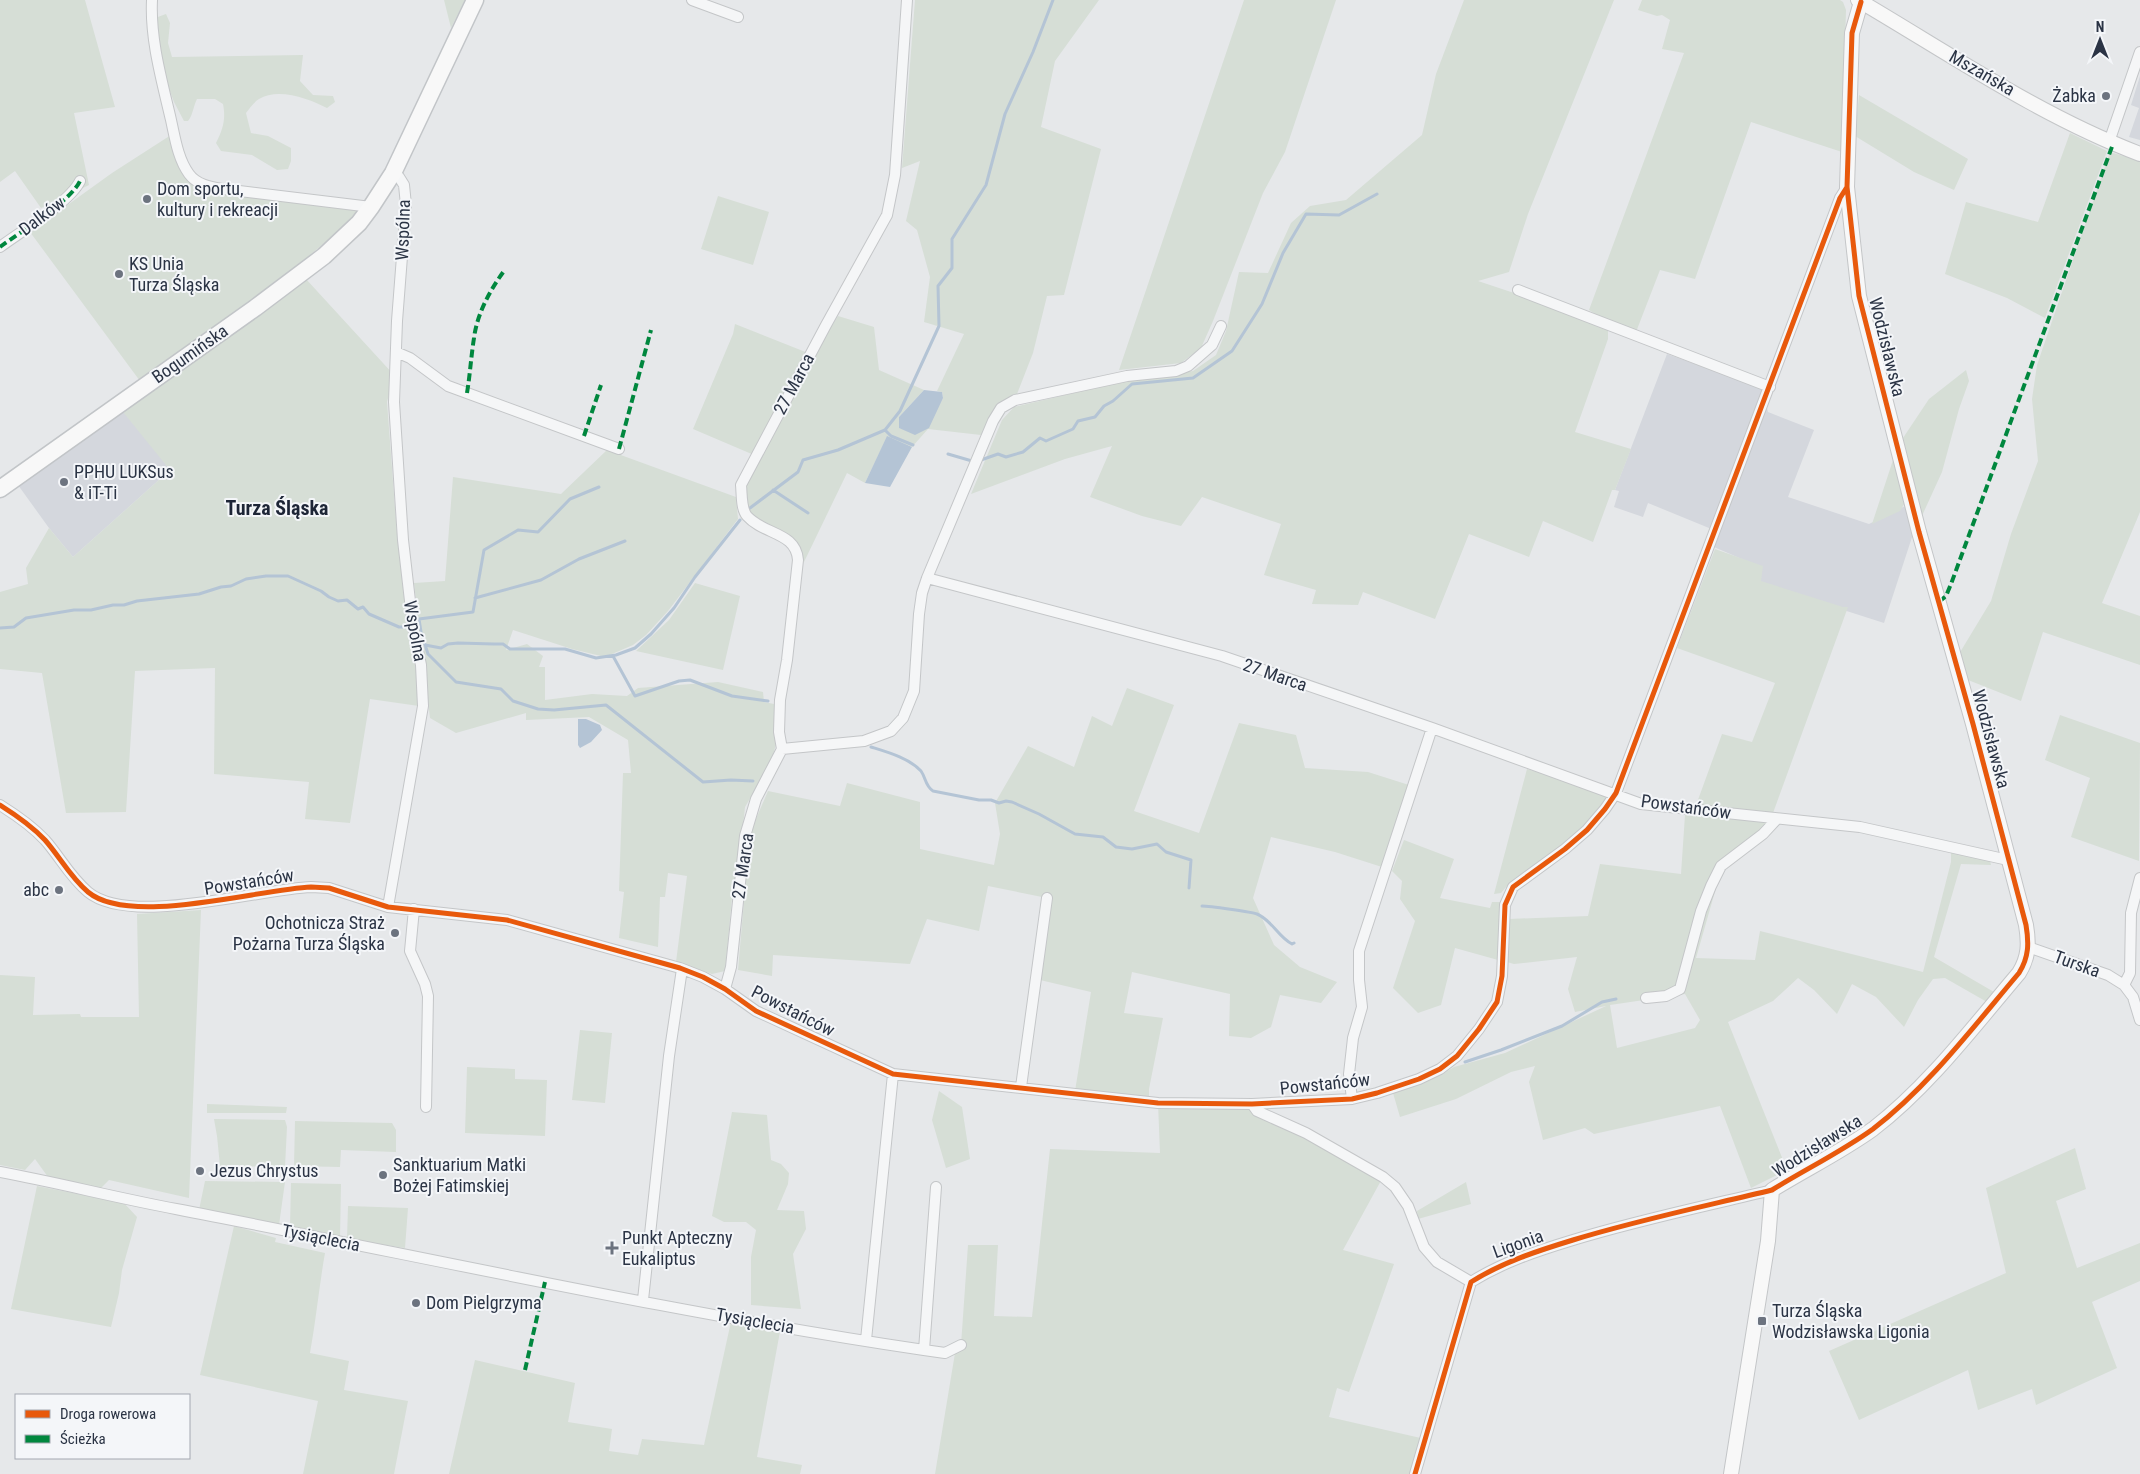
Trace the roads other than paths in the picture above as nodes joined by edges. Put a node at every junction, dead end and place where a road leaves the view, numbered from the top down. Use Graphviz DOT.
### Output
graph roads {
  1 [pos="152,0"];
  2 [pos="475,0"];
  3 [pos="692,0"];
  4 [pos="907,0"];
  5 [pos="1859,1"];
  6 [pos="738,17"];
  7 [pos="2140,52"];
  8 [pos="2109,142"];
  9 [pos="2140,154"];
  10 [pos="393,173"];
  11 [pos="80,181"];
  12 [pos="1847,187"];
  13 [pos="371,207"];
  14 [pos="0,247"];
  15 [pos="1518,290"];
  16 [pos="1221,326"];
  17 [pos="396,352"];
  18 [pos="1770,386"];
  19 [pos="619,449"];
  20 [pos="0,490"];
  21 [pos="928,578"];
  22 [pos="1432,728"];
  23 [pos="782,749"];
  24 [pos="1616,793"];
  25 [pos="0,805"];
  26 [pos="1778,819"];
  27 [pos="2008,860"];
  28 [pos="2140,878"];
  29 [pos="1047,898"];
  30 [pos="388,907"];
  31 [pos="414,909"];
  32 [pos="2028,947"];
  33 [pos="682,969"];
  34 [pos="2124,985"];
  35 [pos="725,989"];
  36 [pos="1646,998"];
  37 [pos="2140,1020"];
  38 [pos="893,1074"];
  39 [pos="1021,1087"];
  40 [pos="1352,1098"];
  41 [pos="1252,1104"];
  42 [pos="426,1107"];
  43 [pos="0,1172"];
  44 [pos="936,1187"];
  45 [pos="1772,1190"];
  46 [pos="1471,1282"];
  47 [pos="643,1300"];
  48 [pos="866,1340"];
  49 [pos="961,1345"];
  50 [pos="924,1350"];
  51 [pos="1415,1474"];
  52 [pos="1730,1474"];
  1 -- 13 [label="street"];
  2 -- 10 [label="main road, Bogumińska"];
  3 -- 6 [label="street"];
  4 -- 23 [label="street, 27 Marca"];
  5 -- 8 [label="street, Mszańska"];
  5 -- 12 [label="street, Wodzisławska"];
  7 -- 8 [label="street"];
  8 -- 9 [label="street, Mszańska"];
  10 -- 13 [label="main road, Bogumińska"];
  10 -- 17 [label="street, Wspólna"];
  11 -- 14 [label="street, Dalków"];
  12 -- 18 [label="street, Wodzisławska"];
  12 -- 27 [label="street, Wodzisławska"];
  13 -- 20 [label="main road, Bogumińska"];
  15 -- 18 [label="street"];
  16 -- 21 [label="street"];
  17 -- 19 [label="street"];
  17 -- 30 [label="street, Wspólna"];
  18 -- 24 [label="street, Wodzisławska"];
  21 -- 22 [label="street, 27 Marca"];
  21 -- 23 [label="street"];
  22 -- 24 [label="street, 27 Marca"];
  22 -- 40 [label="street, Powstańców"];
  23 -- 35 [label="street, 27 Marca"];
  24 -- 26 [label="street, Powstańców"];
  24 -- 40 [label="street, Powstańców"];
  25 -- 30 [label="street, Powstańców"];
  26 -- 27 [label="street, Powstańców"];
  26 -- 36 [label="street"];
  27 -- 32 [label="street, Wodzisławska"];
  28 -- 34 [label="street"];
  29 -- 39 [label="street"];
  30 -- 31 [label="street, Powstańców"];
  31 -- 33 [label="street, Powstańców"];
  31 -- 42 [label="street"];
  32 -- 34 [label="street, Turska"];
  32 -- 45 [label="street, Wodzisławska"];
  33 -- 35 [label="street, Powstańców"];
  33 -- 47 [label="street"];
  34 -- 37 [label="street"];
  35 -- 38 [label="street, Powstańców"];
  38 -- 39 [label="street, Powstańców"];
  38 -- 48 [label="street"];
  39 -- 41 [label="street, Powstańców"];
  40 -- 41 [label="street, Powstańców"];
  41 -- 46 [label="street"];
  43 -- 47 [label="street, Tysiąclecia"];
  44 -- 50 [label="street"];
  45 -- 46 [label="street, Ligonia"];
  45 -- 52 [label="street, Wodzisławska"];
  46 -- 51 [label="street"];
  47 -- 48 [label="street, Tysiąclecia"];
  48 -- 50 [label="street, Tysiąclecia"];
  49 -- 50 [label="street, Tysiąclecia"];
}
